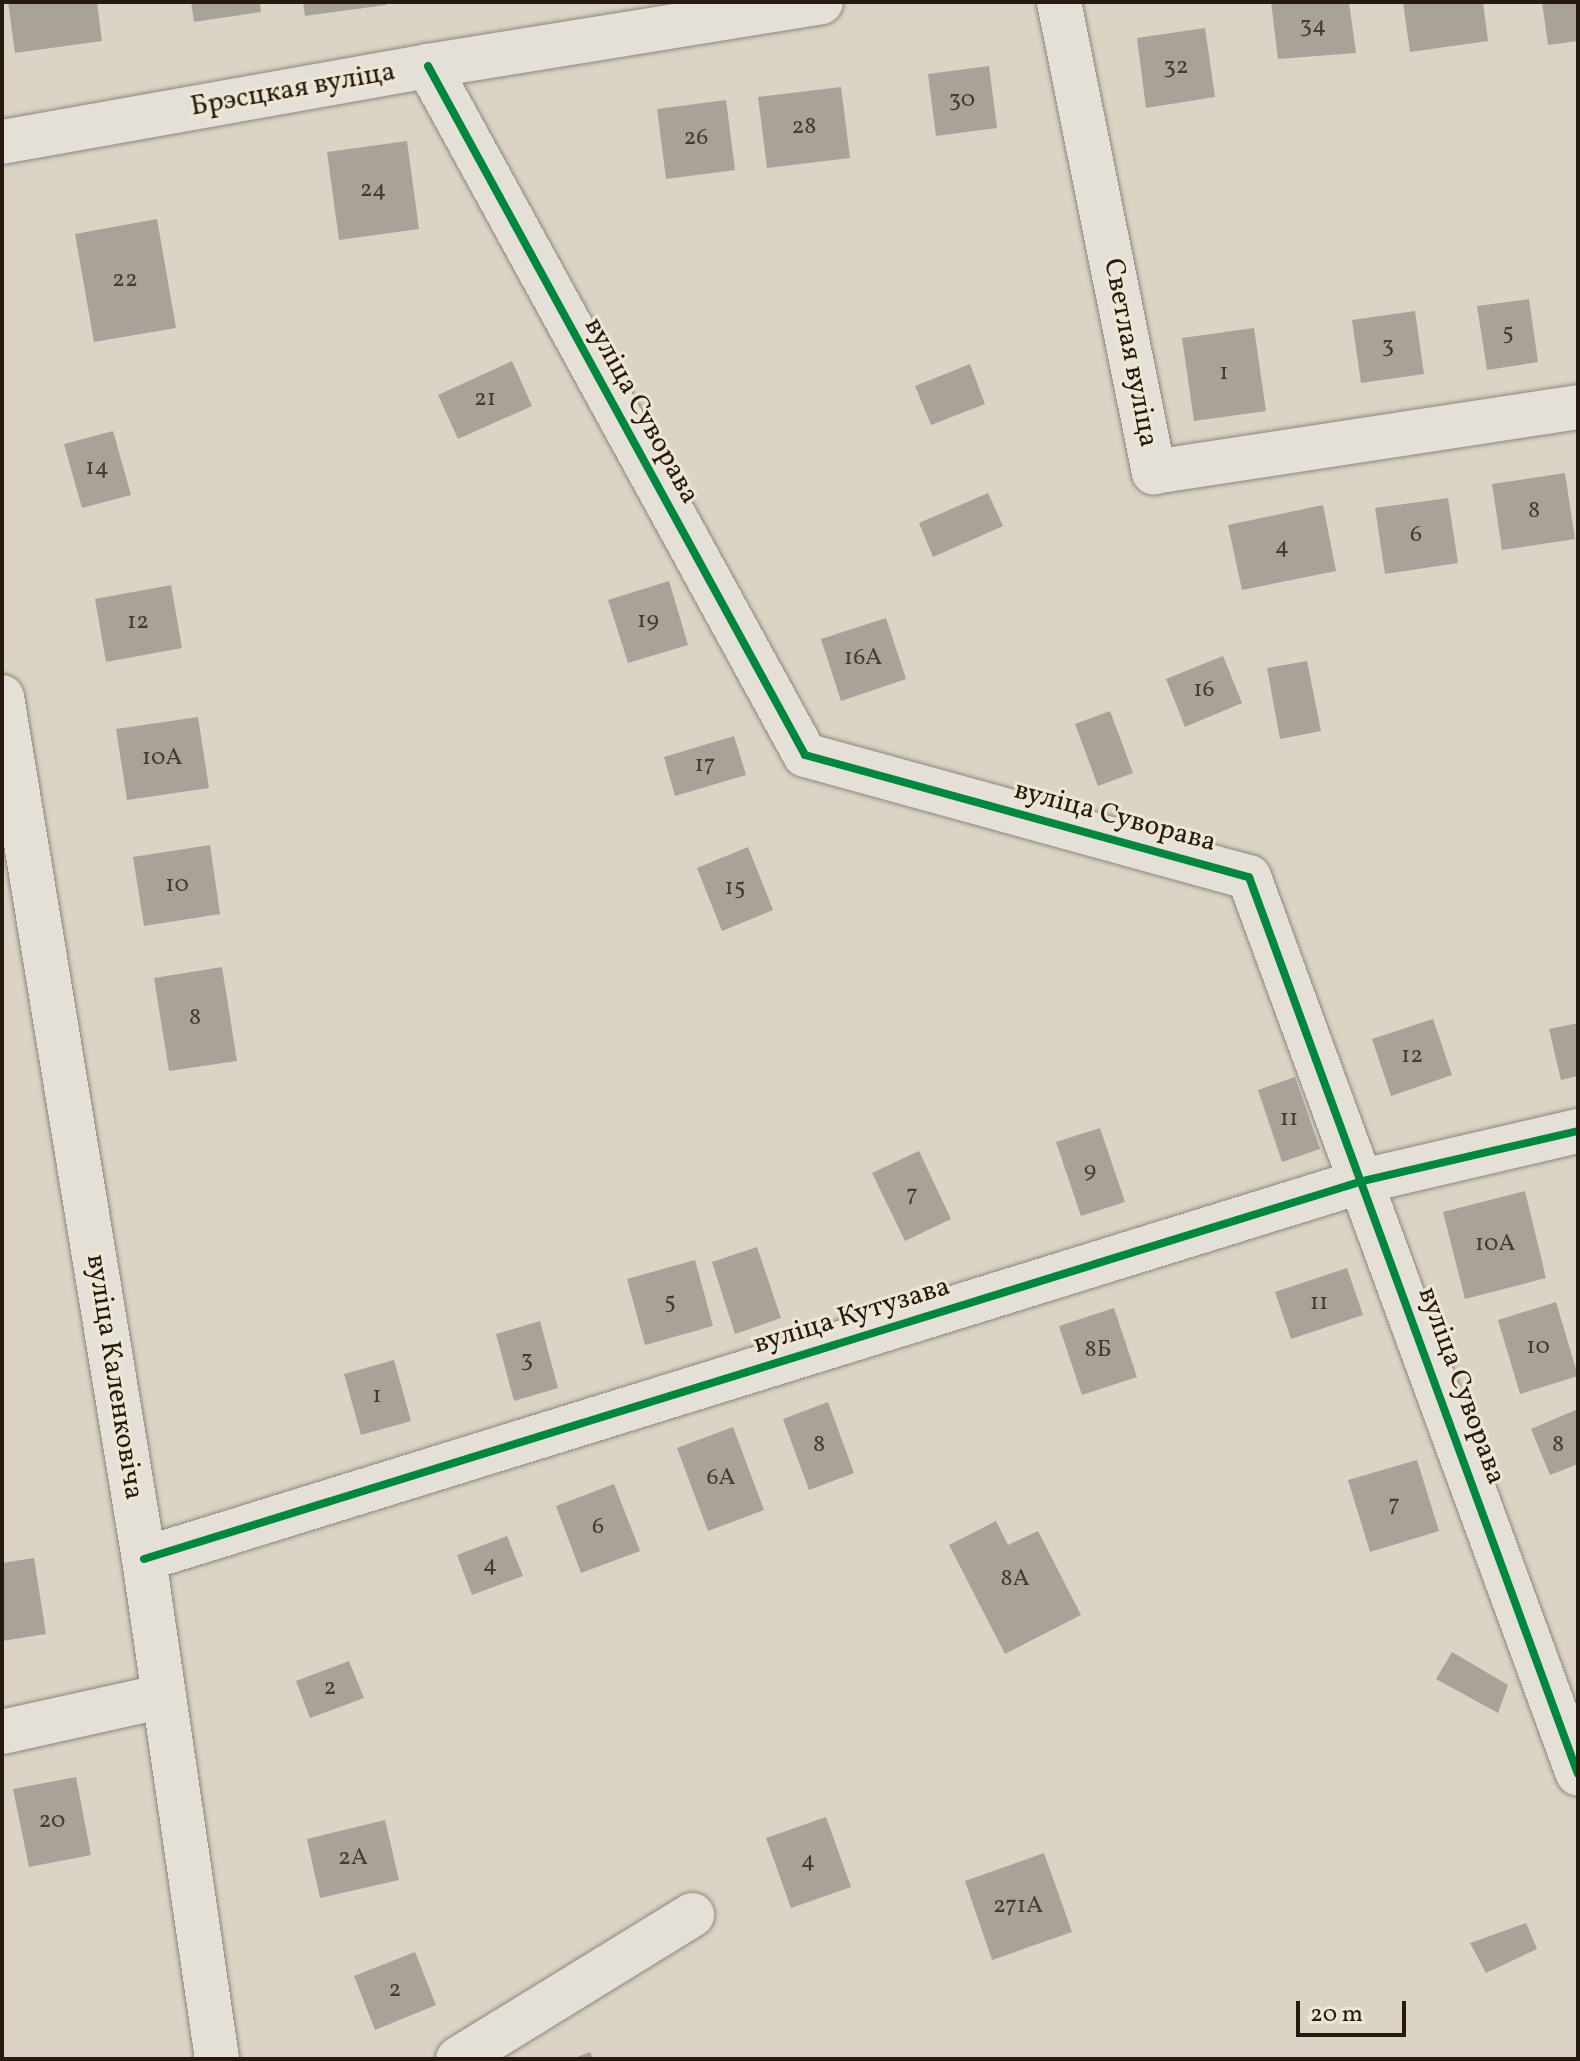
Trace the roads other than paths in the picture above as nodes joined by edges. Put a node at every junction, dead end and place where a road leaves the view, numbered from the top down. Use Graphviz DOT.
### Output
graph roads {
  1 [pos="821,2"];
  2 [pos="1059,2"];
  3 [pos="428,66"];
  4 [pos="2,142"];
  5 [pos="1578,407"];
  6 [pos="4,722"];
  7 [pos="1578,1131"];
  8 [pos="1363,1181"];
  9 [pos="144,1559"];
  10 [pos="164,1696"];
  11 [pos="2,1732"];
  12 [pos="1578,1774"];
  13 [pos="692,1915"];
  14 [pos="217,2059"];
  15 [pos="458,2059"];
  1 -- 3 [label="street, Брэсцкая вуліца"];
  2 -- 5 [label="street, Светлая вуліца"];
  3 -- 4 [label="street, Брэсцкая вуліца"];
  3 -- 8 [label="street, вуліца Суворава"];
  6 -- 9 [label="street, вуліца Каленковіча"];
  7 -- 8 [label="street, вуліца Кутузава"];
  8 -- 9 [label="street, вуліца Кутузава"];
  8 -- 12 [label="street, вуліца Суворава"];
  9 -- 10 [label="street, вуліца Каленковіча"];
  10 -- 11 [label="street"];
  10 -- 14 [label="street, вуліца Каленковіча"];
  13 -- 15 [label="street"];
}
